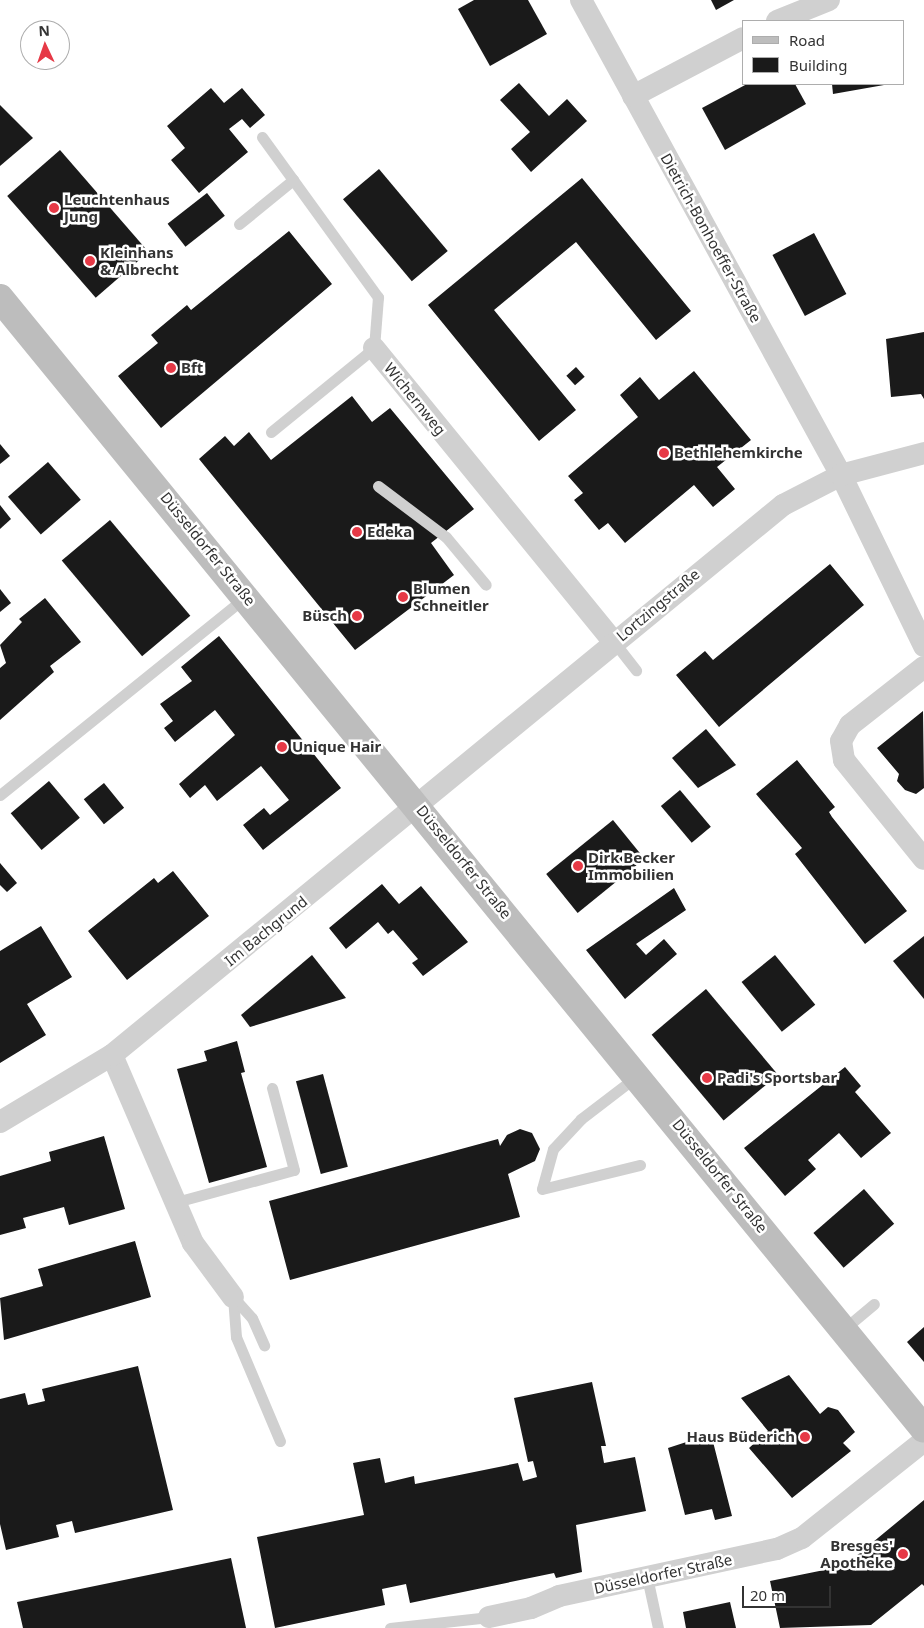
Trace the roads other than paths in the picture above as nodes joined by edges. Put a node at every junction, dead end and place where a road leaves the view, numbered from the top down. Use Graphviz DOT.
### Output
graph roads {
  1 [pos="582,0"];
  2 [pos="829,0"];
  3 [pos="779,20"];
  4 [pos="742,39"];
  5 [pos="633,96"];
  6 [pos="262,136"];
  7 [pos="293,180"];
  8 [pos="239,224"];
  9 [pos="0,298"];
  10 [pos="374,348"];
  11 [pos="271,432"];
  12 [pos="924,453"];
  13 [pos="841,475"];
  14 [pos="378,486"];
  15 [pos="486,585"];
  16 [pos="246,596"];
  17 [pos="614,642"];
  18 [pos="924,646"];
  19 [pos="924,667"];
  20 [pos="636,670"];
  21 [pos="0,794"];
  22 [pos="418,805"];
  23 [pos="924,859"];
  24 [pos="112,1055"];
  25 [pos="638,1075"];
  26 [pos="272,1088"];
  27 [pos="0,1122"];
  28 [pos="640,1165"];
  29 [pos="176,1202"];
  30 [pos="233,1297"];
  31 [pos="874,1304"];
  32 [pos="844,1329"];
  33 [pos="264,1345"];
  34 [pos="924,1429"];
  35 [pos="280,1441"];
  36 [pos="924,1442"];
  37 [pos="647,1577"];
  38 [pos="484,1622"];
  39 [pos="390,1628"];
  40 [pos="658,1628"];
  1 -- 5 [label="street, Dietrich-Bonhoeffer-Straße"];
  2 -- 3 [label="street"];
  4 -- 5 [label="street"];
  5 -- 13 [label="street, Dietrich-Bonhoeffer-Straße"];
  6 -- 7 [label="lane, Wichernweg"];
  7 -- 8 [label="lane"];
  7 -- 10 [label="lane, Wichernweg"];
  9 -- 16 [label="main road, Düsseldorfer Straße"];
  10 -- 11 [label="lane"];
  10 -- 17 [label="street, Wichernweg"];
  12 -- 13 [label="street, Lortzingstraße"];
  13 -- 17 [label="street, Lortzingstraße"];
  13 -- 18 [label="street, Dietrich-Bonhoeffer-Straße"];
  14 -- 15 [label="lane"];
  16 -- 21 [label="lane"];
  16 -- 22 [label="main road, Düsseldorfer Straße"];
  17 -- 20 [label="lane"];
  17 -- 22 [label="street, Lortzingstraße"];
  19 -- 23 [label="street"];
  22 -- 24 [label="street, Im Bachgrund"];
  22 -- 25 [label="main road, Düsseldorfer Straße"];
  24 -- 27 [label="street, Im Bachgrund"];
  24 -- 29 [label="street"];
  25 -- 28 [label="lane"];
  25 -- 32 [label="main road, Düsseldorfer Straße"];
  26 -- 29 [label="lane"];
  29 -- 30 [label="street"];
  30 -- 33 [label="lane"];
  30 -- 35 [label="lane"];
  31 -- 32 [label="lane"];
  32 -- 34 [label="main road, Düsseldorfer Straße"];
  36 -- 37 [label="street, Düsseldorfer Straße"];
  37 -- 38 [label="street, Düsseldorfer Straße"];
  37 -- 40 [label="lane"];
  38 -- 39 [label="lane"];
}
